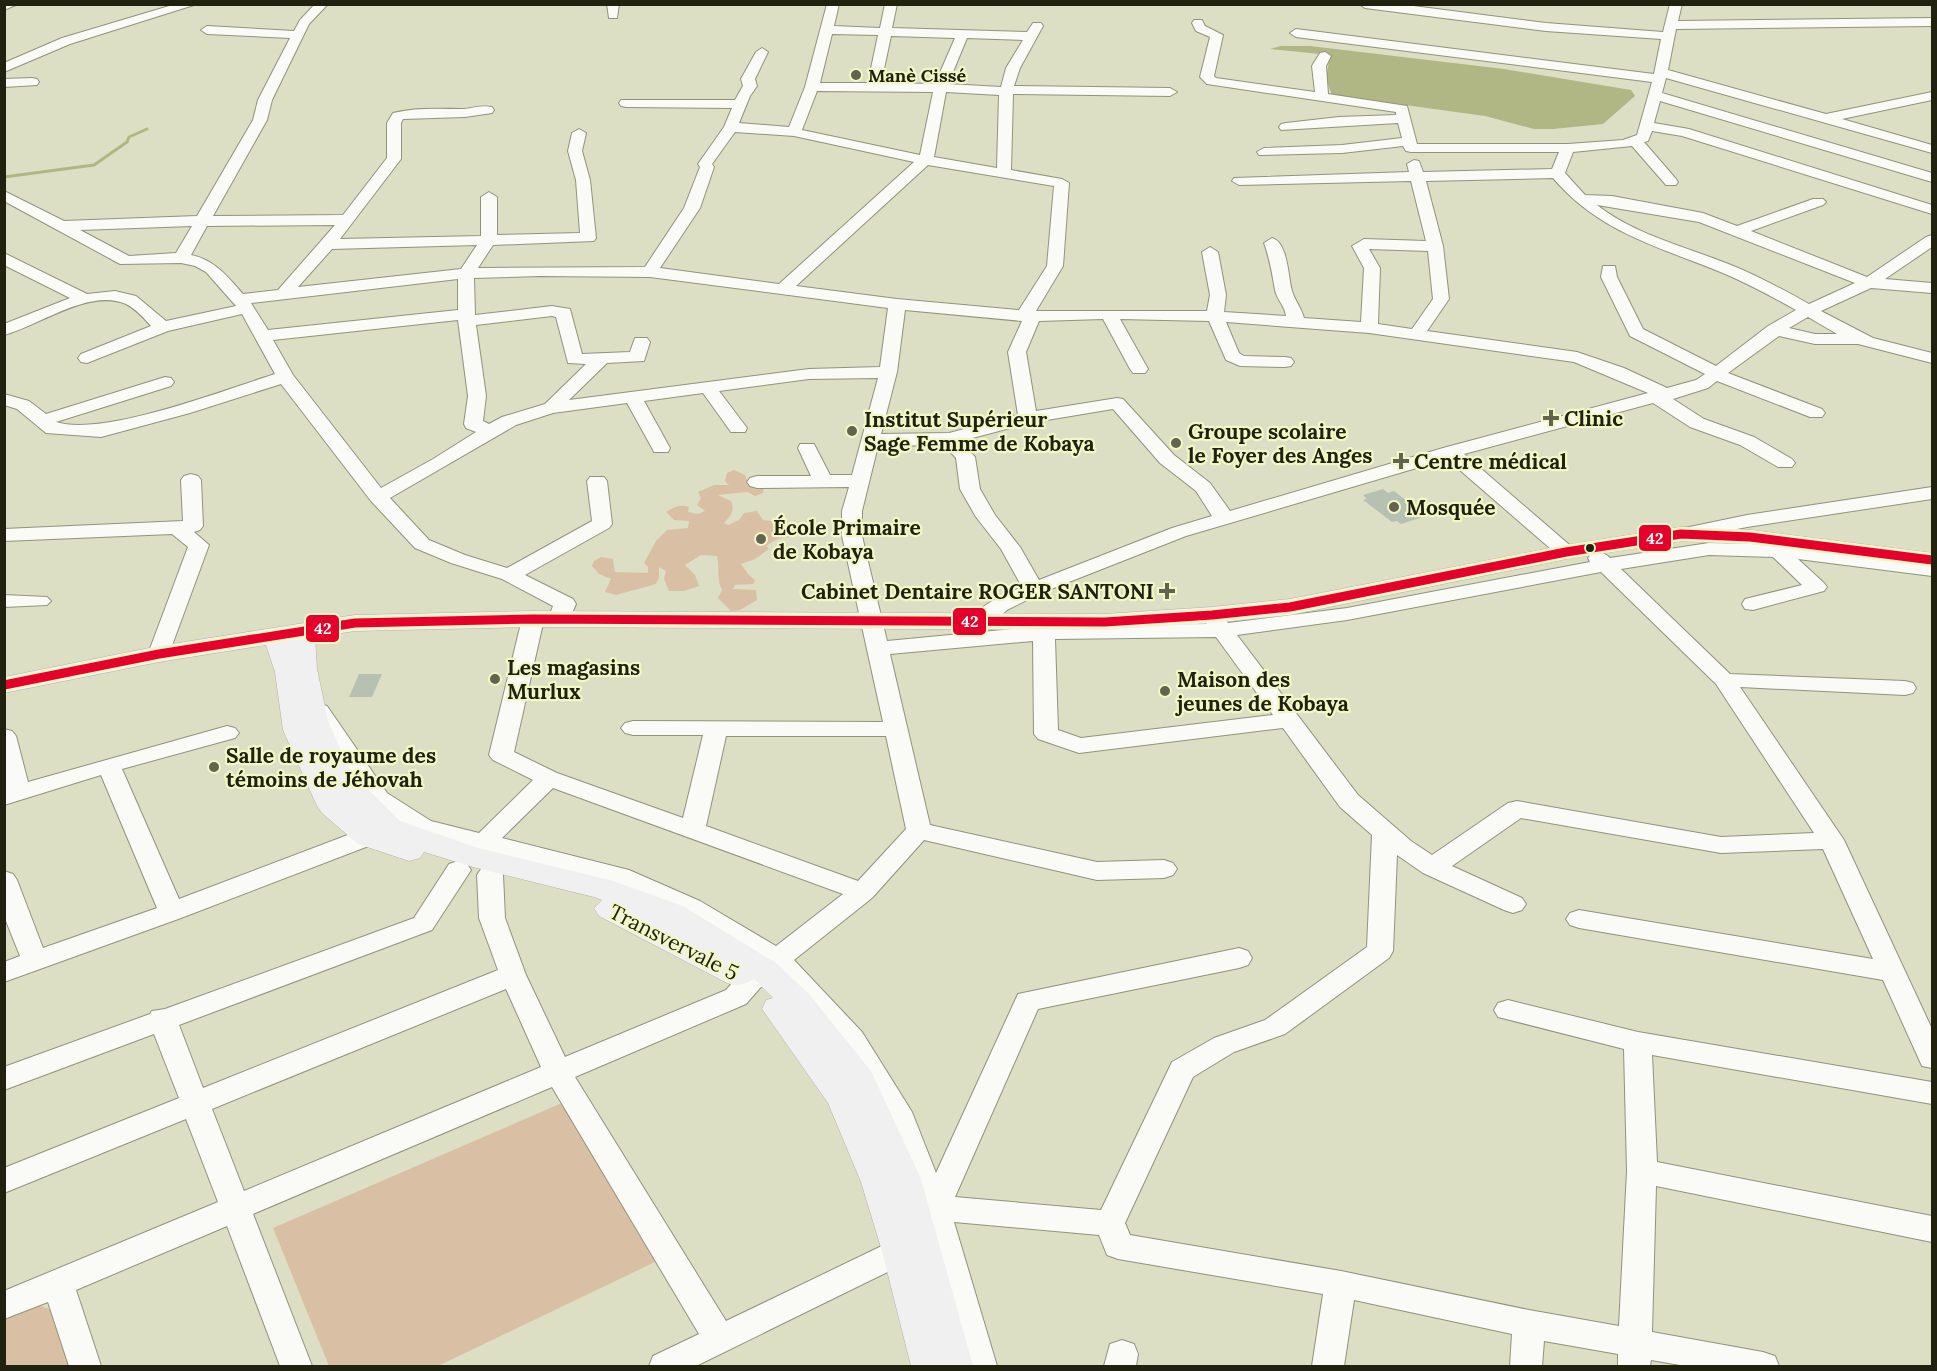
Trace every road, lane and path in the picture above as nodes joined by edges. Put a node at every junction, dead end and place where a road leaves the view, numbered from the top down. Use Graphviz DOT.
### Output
graph roads {
  1 [pos="12,4"];
  2 [pos="191,4"];
  3 [pos="322,4"];
  4 [pos="833,4"];
  5 [pos="891,4"];
  6 [pos="1365,4"];
  7 [pos="1676,4"];
  8 [pos="4,6"];
  9 [pos="1198,23"];
  10 [pos="1930,25"];
  11 [pos="207,30"];
  12 [pos="825,30"];
  13 [pos="884,31"];
  14 [pos="1670,31"];
  15 [pos="963,33"];
  16 [pos="1296,33"];
  17 [pos="299,35"];
  18 [pos="762,52"];
  19 [pos="1325,56"];
  20 [pos="6,66"];
  21 [pos="1660,76"];
  22 [pos="32,82"];
  23 [pos="4,83"];
  24 [pos="812,87"];
  25 [pos="873,88"];
  26 [pos="940,88"];
  27 [pos="1006,91"];
  28 [pos="1170,92"];
  29 [pos="1653,95"];
  30 [pos="1322,98"];
  31 [pos="1931,98"];
  32 [pos="626,103"];
  33 [pos="740,104"];
  34 [pos="487,110"];
  35 [pos="1404,118"];
  36 [pos="1826,119"];
  37 [pos="1647,126"];
  38 [pos="730,127"];
  39 [pos="1286,127"];
  40 [pos="794,132"];
  41 [pos="579,133"];
  42 [pos="1636,142"];
  43 [pos="1410,144"];
  44 [pos="1568,147"];
  45 [pos="1932,149"];
  46 [pos="1264,152"];
  47 [pos="924,160"];
  48 [pos="1004,173"];
  49 [pos="1557,174"];
  50 [pos="1417,177"];
  51 [pos="1932,178"];
  52 [pos="1239,181"];
  53 [pos="1671,182"];
  54 [pos="4,195"];
  55 [pos="489,197"];
  56 [pos="1580,199"];
  57 [pos="1818,202"];
  58 [pos="1932,210"];
  59 [pos="347,220"];
  60 [pos="200,221"];
  61 [pos="61,226"];
  62 [pos="1738,231"];
  63 [pos="489,240"];
  64 [pos="1932,240"];
  65 [pos="1272,243"];
  66 [pos="328,244"];
  67 [pos="1435,246"];
  68 [pos="1210,252"];
  69 [pos="4,258"];
  70 [pos="181,258"];
  71 [pos="1608,269"];
  72 [pos="650,272"];
  73 [pos="466,273"];
  74 [pos="1869,283"];
  75 [pos="1932,288"];
  76 [pos="783,289"];
  77 [pos="284,293"];
  78 [pos="85,299"];
  79 [pos="243,304"];
  80 [pos="897,304"];
  81 [pos="1809,310"];
  82 [pos="1109,314"];
  83 [pos="1028,316"];
  84 [pos="1215,316"];
  85 [pos="466,317"];
  86 [pos="1296,322"];
  87 [pos="163,327"];
  88 [pos="1369,328"];
  89 [pos="4,330"];
  90 [pos="1774,330"];
  91 [pos="1416,335"];
  92 [pos="262,336"];
  93 [pos="1860,339"];
  94 [pos="641,342"];
  95 [pos="87,358"];
  96 [pos="602,358"];
  97 [pos="1932,358"];
  98 [pos="1285,362"];
  99 [pos="1139,369"];
  100 [pos="888,372"];
  101 [pos="1715,374"];
  102 [pos="285,377"];
  103 [pos="165,382"];
  104 [pos="707,387"];
  105 [pos="1662,396"];
  106 [pos="633,397"];
  107 [pos="4,399"];
  108 [pos="551,408"];
  109 [pos="1816,413"];
  110 [pos="1028,418"];
  111 [pos="42,421"];
  112 [pos="738,428"];
  113 [pos="490,431"];
  114 [pos="949,439"];
  115 [pos="870,440"];
  116 [pos="661,448"];
  117 [pos="807,448"];
  118 [pos="1450,452"];
  119 [pos="1785,463"];
  120 [pos="191,480"];
  121 [pos="597,481"];
  122 [pos="822,481"];
  123 [pos="858,481"];
  124 [pos="757,482"];
  125 [pos="1932,494"];
  126 [pos="378,496"];
  127 [pos="1227,518"];
  128 [pos="177,528"];
  129 [pos="1681,534"];
  130 [pos="4,535"];
  131 [pos="1800,550"];
  132 [pos="1587,555"];
  133 [pos="1932,560"];
  134 [pos="1932,570"];
  135 [pos="509,575"];
  136 [pos="1034,589"];
  137 [pos="4,601"];
  138 [pos="40,601"];
  139 [pos="1753,604"];
  140 [pos="533,619"];
  141 [pos="559,619"];
  142 [pos="870,621"];
  143 [pos="980,622"];
  144 [pos="1217,623"];
  145 [pos="288,633"];
  146 [pos="1044,633"];
  147 [pos="876,649"];
  148 [pos="159,654"];
  149 [pos="304,669"];
  150 [pos="1724,680"];
  151 [pos="4,686"];
  152 [pos="1905,688"];
  153 [pos="1288,720"];
  154 [pos="633,728"];
  155 [pos="716,728"];
  156 [pos="895,729"];
  157 [pos="227,733"];
  158 [pos="4,736"];
  159 [pos="108,765"];
  160 [pos="549,778"];
  161 [pos="12,795"];
  162 [pos="693,830"];
  163 [pos="919,831"];
  164 [pos="380,832"];
  165 [pos="1385,832"];
  166 [pos="1832,840"];
  167 [pos="484,842"];
  168 [pos="1432,867"];
  169 [pos="1164,869"];
  170 [pos="458,870"];
  171 [pos="490,875"];
  172 [pos="4,880"];
  173 [pos="863,892"];
  174 [pos="1513,904"];
  175 [pos="172,912"];
  176 [pos="1579,919"];
  177 [pos="1239,958"];
  178 [pos="35,962"];
  179 [pos="764,971"];
  180 [pos="4,972"];
  181 [pos="1894,972"];
  182 [pos="513,975"];
  183 [pos="1508,1010"];
  184 [pos="162,1018"];
  185 [pos="1638,1042"];
  186 [pos="1932,1058"];
  187 [pos="558,1073"];
  188 [pos="4,1079"];
  189 [pos="1932,1093"];
  190 [pos="195,1105"];
  191 [pos="1642,1171"];
  192 [pos="4,1181"];
  193 [pos="935,1208"];
  194 [pos="235,1209"];
  195 [pos="1110,1223"];
  196 [pos="1932,1228"];
  197 [pos="901,1251"];
  198 [pos="58,1284"];
  199 [pos="1341,1284"];
  200 [pos="4,1306"];
  201 [pos="1529,1324"];
  202 [pos="719,1339"];
  203 [pos="1634,1354"];
  204 [pos="85,1366"];
  205 [pos="296,1366"];
  206 [pos="665,1366"];
  207 [pos="930,1366"];
  208 [pos="954,1366"];
  209 [pos="981,1366"];
  210 [pos="1328,1366"];
  211 [pos="1526,1366"];
  212 [pos="1763,1366"];
  1 -- 8 [label="street"];
  2 -- 20 [label="street"];
  3 -- 17 [label="street"];
  4 -- 12 [label="street"];
  5 -- 13 [label="street"];
  6 -- 14 [label="street"];
  7 -- 14 [label="street"];
  9 -- 30 [label="street"];
  10 -- 14 [label="street"];
  11 -- 17 [label="street"];
  12 -- 13 [label="street"];
  12 -- 24 [label="street"];
  13 -- 15 [label="street"];
  13 -- 25 [label="street"];
  14 -- 21 [label="street"];
  15 -- 26 [label="street"];
  15 -- 27 [label="street"];
  16 -- 21 [label="street"];
  17 -- 60 [label="street"];
  18 -- 33 [label="street"];
  19 -- 30 [label="street"];
  21 -- 29 [label="street"];
  21 -- 36 [label="street"];
  22 -- 23 [label="street"];
  24 -- 25 [label="street"];
  24 -- 40 [label="street"];
  25 -- 26 [label="street"];
  26 -- 27 [label="street"];
  26 -- 47 [label="street"];
  27 -- 28 [label="street"];
  27 -- 48 [label="street"];
  29 -- 37 [label="street"];
  29 -- 51 [label="street"];
  30 -- 35 [label="street"];
  31 -- 36 [label="street"];
  32 -- 33 [label="street"];
  33 -- 38 [label="street"];
  34 -- 59 [label="street"];
  35 -- 39 [label="street"];
  35 -- 43 [label="street"];
  36 -- 45 [label="street"];
  37 -- 42 [label="street"];
  37 -- 58 [label="street"];
  38 -- 40 [label="street"];
  38 -- 72 [label="street"];
  40 -- 47 [label="street"];
  41 -- 63 [label="street"];
  42 -- 44 [label="street"];
  42 -- 53 [label="street"];
  43 -- 44 [label="street"];
  43 -- 46 [label="street"];
  43 -- 50 [label="street"];
  44 -- 49 [label="street"];
  47 -- 48 [label="street"];
  47 -- 76 [label="street"];
  48 -- 83 [label="street"];
  49 -- 50 [label="street"];
  49 -- 56 [label="street"];
  50 -- 52 [label="street"];
  50 -- 67 [label="street"];
  54 -- 61 [label="street"];
  55 -- 63 [label="street"];
  56 -- 62 [label="street"];
  56 -- 81 [label="street"];
  57 -- 62 [label="street"];
  59 -- 60 [label="street"];
  59 -- 66 [label="street"];
  60 -- 61 [label="street"];
  60 -- 70 [label="street"];
  61 -- 70 [label="street"];
  62 -- 74 [label="street"];
  63 -- 66 [label="street"];
  63 -- 73 [label="street"];
  64 -- 74 [label="street"];
  65 -- 86 [label="street"];
  66 -- 77 [label="street"];
  67 -- 88 [label="street"];
  67 -- 91 [label="street"];
  68 -- 84 [label="street"];
  69 -- 78 [label="street"];
  70 -- 79 [label="street"];
  71 -- 101 [label="street"];
  72 -- 73 [label="street"];
  72 -- 76 [label="street"];
  73 -- 77 [label="street"];
  73 -- 85 [label="street"];
  74 -- 75 [label="street"];
  74 -- 81 [label="street"];
  76 -- 80 [label="street"];
  77 -- 79 [label="street"];
  78 -- 87 [label="street"];
  78 -- 89 [label="street"];
  79 -- 87 [label="street"];
  79 -- 92 [label="street"];
  80 -- 83 [label="street"];
  80 -- 100 [label="street"];
  81 -- 90 [label="street"];
  81 -- 93 [label="street"];
  82 -- 83 [label="street"];
  82 -- 84 [label="street"];
  82 -- 99 [label="street"];
  83 -- 110 [label="street"];
  84 -- 86 [label="street"];
  84 -- 98 [label="street"];
  85 -- 92 [label="street"];
  85 -- 96 [label="street"];
  85 -- 113 [label="street"];
  86 -- 88 [label="street"];
  87 -- 95 [label="street"];
  88 -- 91 [label="street"];
  90 -- 93 [label="street"];
  90 -- 101 [label="street"];
  91 -- 105 [label="street"];
  92 -- 102 [label="street"];
  93 -- 97 [label="street"];
  94 -- 96 [label="street"];
  96 -- 108 [label="street"];
  100 -- 104 [label="street"];
  100 -- 115 [label="street"];
  101 -- 105 [label="street"];
  101 -- 109 [label="street"];
  102 -- 111 [label="street"];
  102 -- 126 [label="street"];
  103 -- 111 [label="street"];
  104 -- 106 [label="street"];
  104 -- 112 [label="street"];
  105 -- 118 [label="street"];
  105 -- 119 [label="street"];
  106 -- 108 [label="street"];
  106 -- 116 [label="street"];
  107 -- 111 [label="street"];
  108 -- 113 [label="street"];
  110 -- 114 [label="street"];
  110 -- 127 [label="street"];
  113 -- 126 [label="street"];
  114 -- 115 [label="street"];
  114 -- 136 [label="street"];
  115 -- 123 [label="street"];
  117 -- 122 [label="street"];
  118 -- 127 [label="street"];
  118 -- 132 [label="street"];
  120 -- 128 [label="street"];
  121 -- 135 [label="street"];
  122 -- 123 [label="street"];
  122 -- 124 [label="street"];
  123 -- 142 [label="street"];
  125 -- 129 [label="street"];
  126 -- 135 [label="street"];
  127 -- 136 [label="street"];
  128 -- 130 [label="street"];
  128 -- 148 [label="street"];
  129 -- 131 [label="main road"];
  129 -- 132 [label="main road"];
  131 -- 132 [label="street"];
  131 -- 133 [label="main road"];
  131 -- 134 [label="street"];
  131 -- 139 [label="street"];
  132 -- 144 [label="main road"];
  132 -- 144 [label="street"];
  132 -- 150 [label="street"];
  135 -- 141 [label="street"];
  136 -- 143 [label="street"];
  137 -- 138 [label="street"];
  140 -- 141 [label="main road"];
  140 -- 145 [label="main road"];
  140 -- 160 [label="street"];
  141 -- 142 [label="main road"];
  142 -- 143 [label="main road"];
  142 -- 147 [label="street"];
  143 -- 144 [label="main road"];
  144 -- 146 [label="street"];
  144 -- 153 [label="street"];
  145 -- 148 [label="main road"];
  145 -- 149 [label="main road, Transvervale 5"];
  145 -- 164 [label="main road, Transvervale 5"];
  146 -- 147 [label="street"];
  146 -- 153 [label="street"];
  147 -- 156 [label="street"];
  148 -- 151 [label="main road"];
  149 -- 164 [label="main road, Transvervale 5"];
  149 -- 167 [label="street, Transvervale 5"];
  150 -- 152 [label="street"];
  150 -- 166 [label="street"];
  153 -- 165 [label="street"];
  154 -- 155 [label="street"];
  155 -- 156 [label="street"];
  155 -- 162 [label="street"];
  156 -- 163 [label="street"];
  157 -- 159 [label="street"];
  158 -- 161 [label="street"];
  159 -- 161 [label="street"];
  159 -- 175 [label="street"];
  160 -- 162 [label="street"];
  160 -- 167 [label="street"];
  162 -- 173 [label="street"];
  163 -- 169 [label="street"];
  163 -- 173 [label="street"];
  164 -- 170 [label="main road, Transvervale 5"];
  164 -- 175 [label="street"];
  164 -- 179 [label="main road, Transvervale 5"];
  165 -- 168 [label="street"];
  165 -- 195 [label="street"];
  166 -- 168 [label="street"];
  166 -- 181 [label="street"];
  167 -- 179 [label="street, Transvervale 5"];
  168 -- 174 [label="street"];
  170 -- 171 [label="main road, Transvervale 5"];
  170 -- 184 [label="street"];
  171 -- 179 [label="main road, Transvervale 5"];
  171 -- 182 [label="street"];
  172 -- 178 [label="street"];
  173 -- 179 [label="street"];
  175 -- 178 [label="street"];
  176 -- 181 [label="street"];
  177 -- 193 [label="street"];
  178 -- 180 [label="street"];
  179 -- 187 [label="street"];
  179 -- 193 [label="street, Transvervale 5"];
  179 -- 197 [label="main road, Transvervale 5"];
  179 -- 208 [label="main road, Transvervale 5"];
  181 -- 186 [label="street"];
  182 -- 187 [label="street"];
  182 -- 190 [label="street"];
  183 -- 185 [label="street"];
  184 -- 188 [label="street"];
  184 -- 190 [label="street"];
  185 -- 189 [label="street"];
  185 -- 191 [label="street"];
  187 -- 194 [label="street"];
  187 -- 202 [label="street"];
  190 -- 192 [label="street"];
  190 -- 194 [label="street"];
  191 -- 196 [label="street"];
  191 -- 203 [label="street"];
  193 -- 195 [label="street"];
  193 -- 209 [label="street, Transvervale 5"];
  194 -- 198 [label="street"];
  194 -- 205 [label="street"];
  195 -- 199 [label="street"];
  197 -- 202 [label="street"];
  197 -- 207 [label="main road, Transvervale 5"];
  198 -- 200 [label="street"];
  198 -- 204 [label="street"];
  199 -- 201 [label="street"];
  199 -- 210 [label="street"];
  201 -- 203 [label="street"];
  201 -- 211 [label="street"];
  202 -- 206 [label="street"];
  203 -- 212 [label="street"];
}
